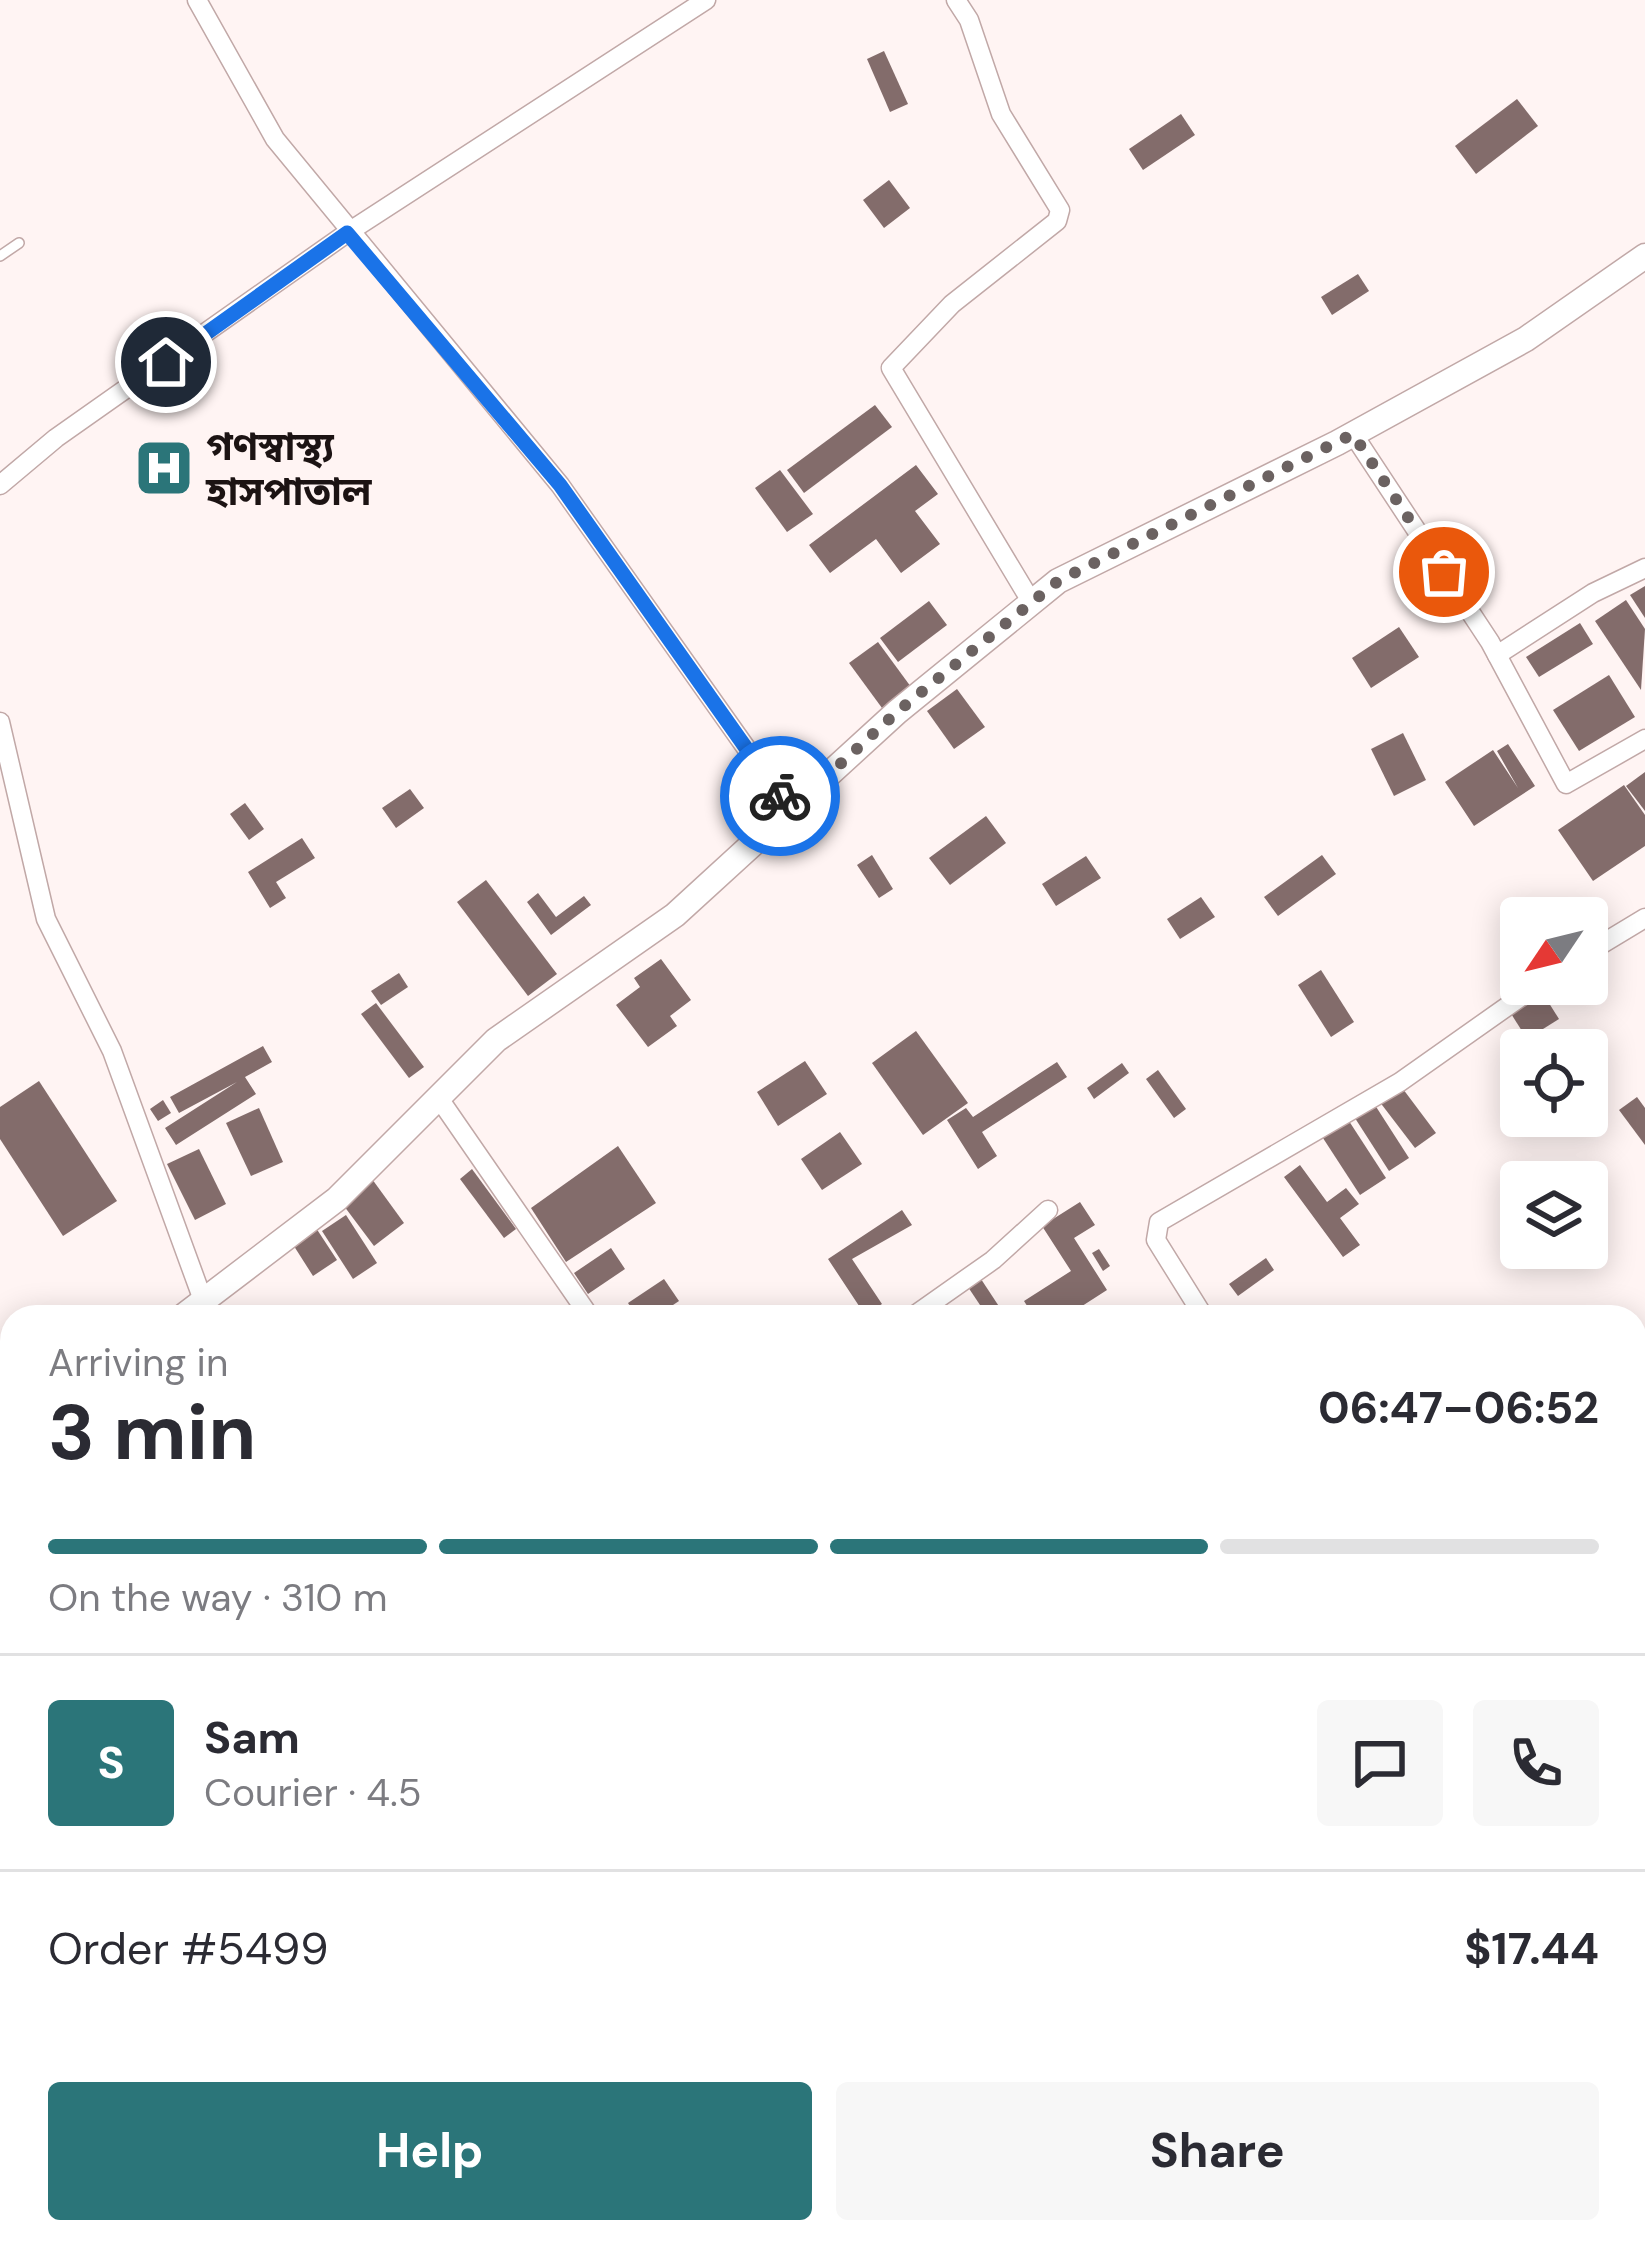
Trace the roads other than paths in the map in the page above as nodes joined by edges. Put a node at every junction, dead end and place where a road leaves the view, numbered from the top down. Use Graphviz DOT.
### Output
graph roads {
  1 [pos="197,0"];
  2 [pos="706,0"];
  3 [pos="956,0"];
  4 [pos="347,233"];
  5 [pos="19,243"];
  6 [pos="0,256"];
  7 [pos="1645,256"];
  8 [pos="1353,434"];
  9 [pos="0,485"];
  10 [pos="1645,568"];
  11 [pos="1032,603"];
  12 [pos="1497,655"];
  13 [pos="0,722"];
  14 [pos="1645,739"];
  15 [pos="790,810"];
  16 [pos="1645,918"];
  17 [pos="1608,940"];
  18 [pos="1509,1005"];
  19 [pos="437,1097"];
  20 [pos="1048,1210"];
  21 [pos="191,1305"];
  22 [pos="199,1305"];
  23 [pos="582,1305"];
  24 [pos="929,1305"];
  25 [pos="1197,1305"];
  1 -- 4 [label="street"];
  2 -- 4 [label="street"];
  3 -- 11 [label="street"];
  4 -- 9 [label="street"];
  4 -- 15 [label="street"];
  5 -- 6 [label="lane"];
  7 -- 8 [label="street"];
  8 -- 11 [label="street"];
  8 -- 12 [label="street"];
  10 -- 12 [label="street"];
  11 -- 15 [label="street"];
  12 -- 14 [label="street"];
  13 -- 21 [label="street"];
  15 -- 19 [label="street"];
  16 -- 17 [label="street"];
  18 -- 25 [label="street"];
  19 -- 22 [label="street"];
  19 -- 23 [label="street"];
  20 -- 24 [label="street"];
}
